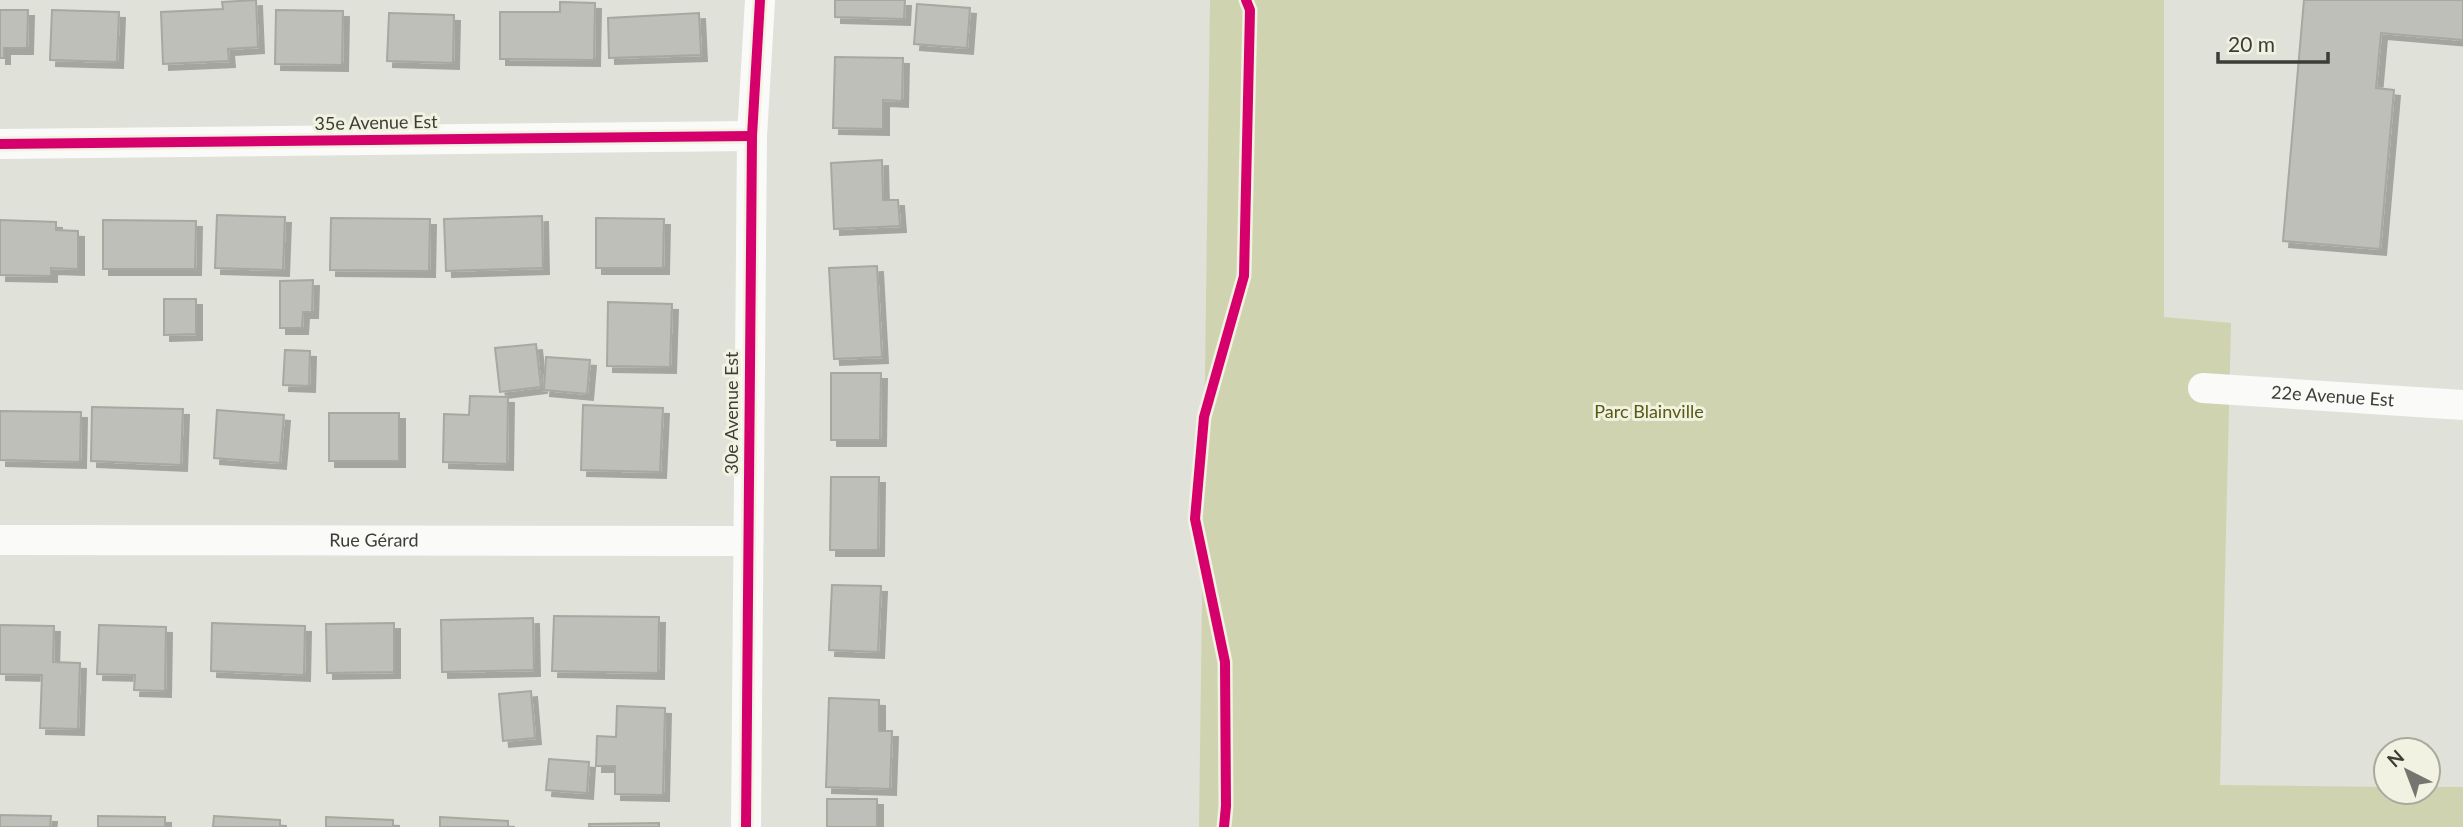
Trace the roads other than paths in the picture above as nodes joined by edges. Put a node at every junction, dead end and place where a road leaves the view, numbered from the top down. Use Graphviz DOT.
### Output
graph roads {
  1 [pos="760,0"];
  2 [pos="752,136"];
  3 [pos="0,144"];
  4 [pos="2203,388"];
  5 [pos="2463,405"];
  6 [pos="0,540"];
  7 [pos="748,541"];
  8 [pos="746,827"];
  1 -- 2 [label="street, 30e Avenue Est"];
  2 -- 3 [label="street, 35e Avenue Est"];
  2 -- 7 [label="street, 30e Avenue Est"];
  4 -- 5 [label="street, 22e Avenue Est"];
  6 -- 7 [label="street, Rue Gérard"];
  7 -- 8 [label="street, 30e Avenue Est"];
}
